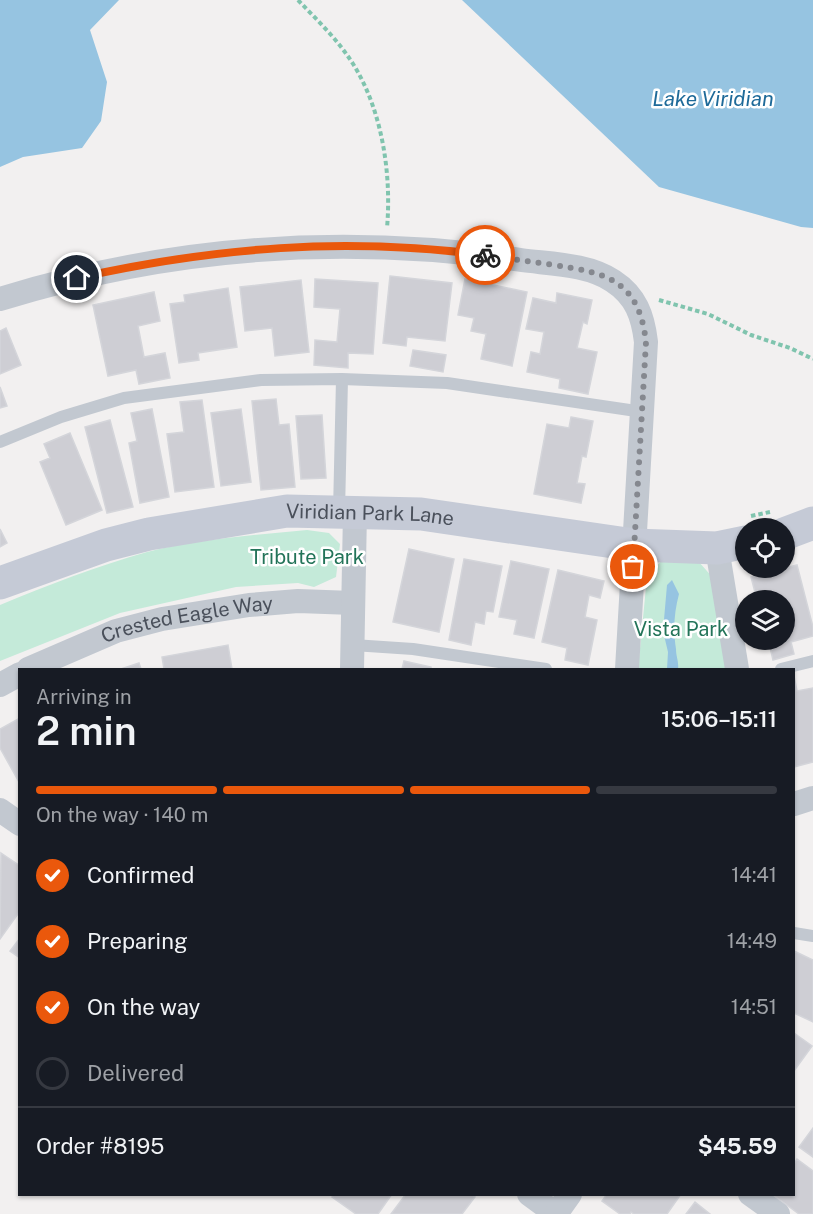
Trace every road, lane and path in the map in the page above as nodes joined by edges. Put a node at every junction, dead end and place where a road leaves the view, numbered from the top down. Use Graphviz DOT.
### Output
graph roads {
  1 [pos="298,0"];
  2 [pos="384,246"];
  3 [pos="0,299"];
  4 [pos="660,302"];
  5 [pos="661,309"];
  6 [pos="342,379"];
  7 [pos="643,412"];
  8 [pos="0,442"];
  9 [pos="347,512"];
  10 [pos="795,522"];
  11 [pos="813,523"];
  12 [pos="735,535"];
  13 [pos="634,545"];
  14 [pos="738,578"];
  15 [pos="0,583"];
  16 [pos="353,603"];
  17 [pos="352,645"];
  18 [pos="813,661"];
  19 [pos="30,668"];
  20 [pos="352,668"];
  21 [pos="539,668"];
  22 [pos="627,668"];
  23 [pos="737,668"];
  24 [pos="785,668"];
  25 [pos="18,675"];
  26 [pos="0,685"];
  27 [pos="813,798"];
  28 [pos="795,804"];
  29 [pos="0,810"];
  30 [pos="18,823"];
  31 [pos="795,933"];
  32 [pos="813,936"];
  33 [pos="532,1196"];
  34 [pos="569,1196"];
  35 [pos="753,1196"];
  36 [pos="556,1214"];
  37 [pos="778,1214"];
  1 -- 2 [label="path"];
  2 -- 3 [label="street"];
  2 -- 7 [label="street"];
  4 -- 5 [label="path"];
  6 -- 7 [label="lane"];
  6 -- 8 [label="lane"];
  6 -- 9 [label="lane"];
  7 -- 13 [label="street"];
  9 -- 13 [label="street, Viridian Park Lane"];
  9 -- 15 [label="street, Viridian Park Lane"];
  9 -- 16 [label="street"];
  10 -- 11 [label="street"];
  12 -- 13 [label="street, Viridian Park Lane"];
  13 -- 22 [label="street"];
  14 -- 23 [label="street"];
  16 -- 17 [label="street"];
  16 -- 19 [label="street, Crested Eagle Way"];
  17 -- 20 [label="street"];
  17 -- 21 [label="lane"];
  18 -- 24 [label="lane"];
  25 -- 26 [label="street"];
  27 -- 28 [label="street"];
  29 -- 30 [label="street"];
  31 -- 32 [label="lane"];
  33 -- 36 [label="street"];
  34 -- 36 [label="street"];
  35 -- 37 [label="street"];
}
